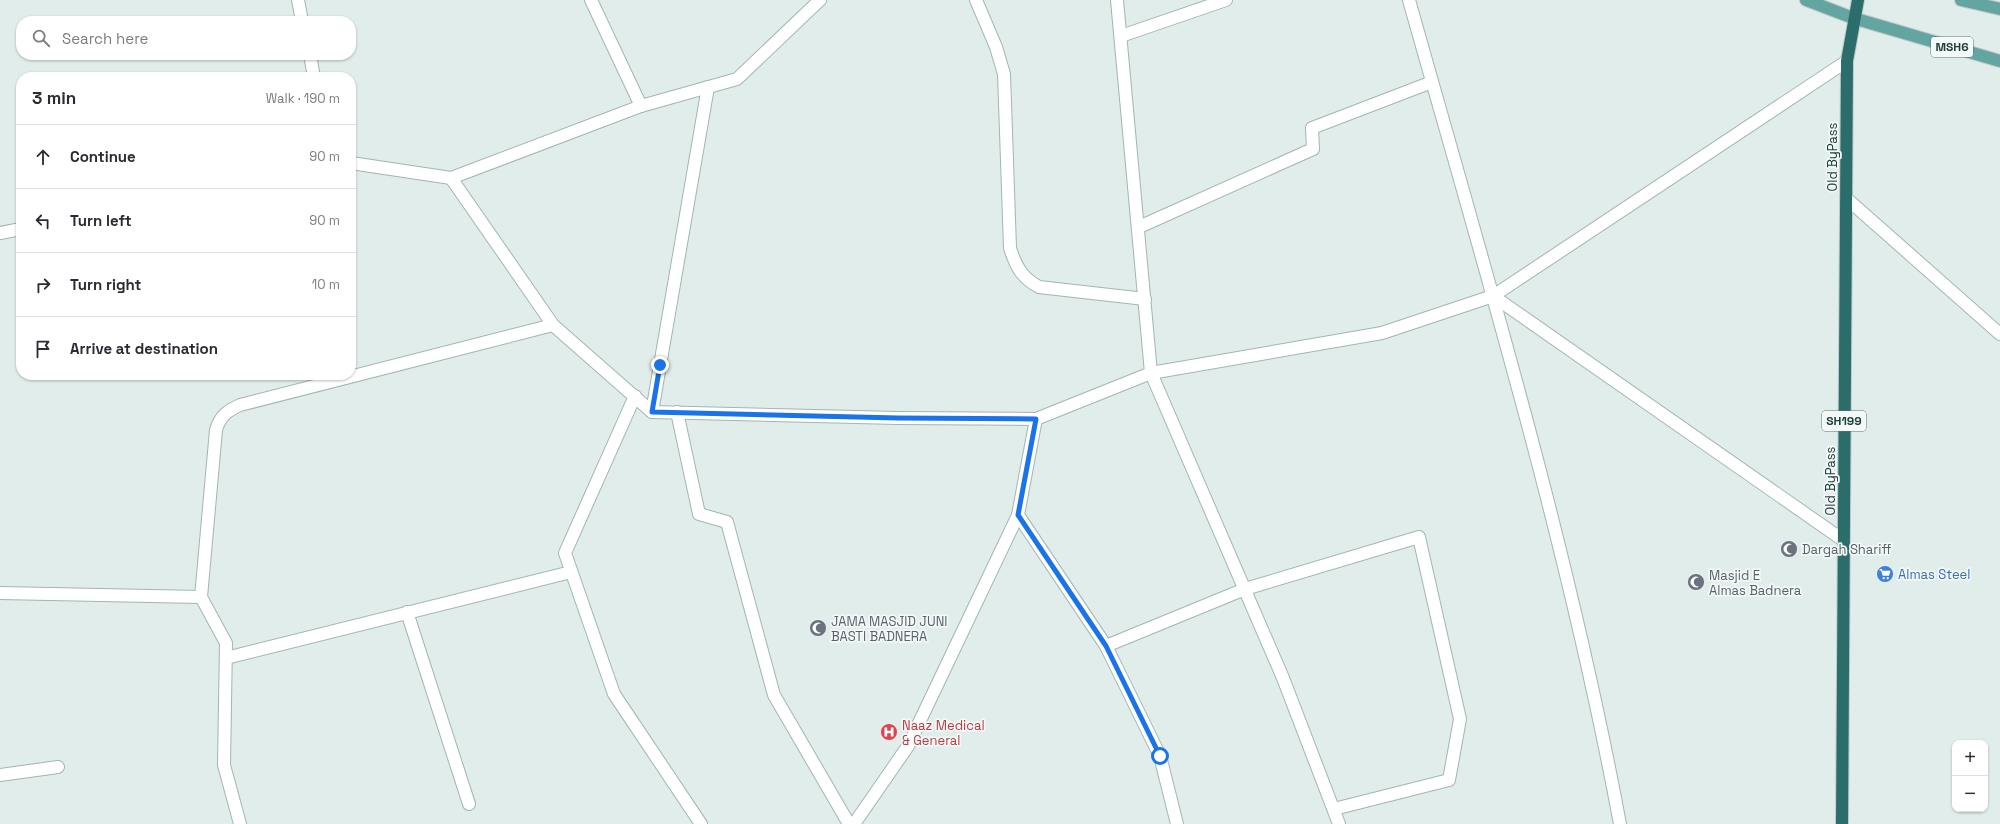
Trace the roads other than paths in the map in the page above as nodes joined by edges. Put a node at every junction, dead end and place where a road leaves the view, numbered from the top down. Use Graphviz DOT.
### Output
graph roads {
  1 [pos="298,0"];
  2 [pos="590,0"];
  3 [pos="820,0"];
  4 [pos="976,0"];
  5 [pos="1118,0"];
  6 [pos="1226,0"];
  7 [pos="1409,0"];
  8 [pos="1806,0"];
  9 [pos="1858,0"];
  10 [pos="1961,0"];
  11 [pos="2000,9"];
  12 [pos="301,16"];
  13 [pos="1853,18"];
  14 [pos="1121,36"];
  15 [pos="311,60"];
  16 [pos="1847,60"];
  17 [pos="2000,61"];
  18 [pos="313,72"];
  19 [pos="1432,82"];
  20 [pos="708,87"];
  21 [pos="641,106"];
  22 [pos="356,164"];
  23 [pos="452,178"];
  24 [pos="1846,198"];
  25 [pos="1139,227"];
  26 [pos="16,230"];
  27 [pos="0,233"];
  28 [pos="1493,296"];
  29 [pos="1145,299"];
  30 [pos="553,325"];
  31 [pos="2000,334"];
  32 [pos="1151,373"];
  33 [pos="356,375"];
  34 [pos="338,380"];
  35 [pos="635,396"];
  36 [pos="652,412"];
  37 [pos="677,412"];
  38 [pos="1036,419"];
  39 [pos="1018,515"];
  40 [pos="1843,540"];
  41 [pos="571,572"];
  42 [pos="1245,589"];
  43 [pos="0,593"];
  44 [pos="201,597"];
  45 [pos="407,612"];
  46 [pos="1106,646"];
  47 [pos="226,658"];
  48 [pos="58,767"];
  49 [pos="0,775"];
  50 [pos="469,804"];
  51 [pos="1334,809"];
  52 [pos="240,824"];
  53 [pos="701,824"];
  54 [pos="849,824"];
  55 [pos="854,824"];
  56 [pos="1177,824"];
  57 [pos="1339,824"];
  58 [pos="1620,824"];
  59 [pos="1842,824"];
  1 -- 12 [label="street"];
  2 -- 21 [label="street"];
  3 -- 20 [label="street"];
  4 -- 29 [label="street"];
  5 -- 14 [label="street"];
  6 -- 14 [label="street"];
  7 -- 19 [label="street"];
  8 -- 13 [label="main road, MSH6"];
  9 -- 13 [label="highway, Old ByPass"];
  10 -- 11 [label="main road"];
  13 -- 16 [label="highway, Old ByPass / SH199"];
  13 -- 17 [label="main road, MSH6"];
  14 -- 25 [label="street"];
  15 -- 18 [label="street"];
  16 -- 24 [label="highway, Old ByPass / SH199"];
  16 -- 28 [label="street"];
  19 -- 25 [label="street"];
  19 -- 28 [label="street"];
  20 -- 21 [label="street"];
  20 -- 36 [label="street"];
  21 -- 23 [label="street"];
  22 -- 23 [label="street"];
  23 -- 30 [label="street"];
  24 -- 31 [label="street"];
  24 -- 40 [label="highway, Old ByPass / SH199"];
  25 -- 29 [label="street"];
  26 -- 27 [label="street"];
  28 -- 32 [label="street"];
  28 -- 40 [label="street"];
  28 -- 58 [label="street"];
  29 -- 32 [label="street"];
  30 -- 33 [label="street"];
  30 -- 35 [label="street"];
  32 -- 38 [label="street"];
  32 -- 42 [label="street"];
  34 -- 44 [label="street"];
  35 -- 36 [label="street"];
  35 -- 41 [label="street"];
  36 -- 37 [label="street"];
  37 -- 38 [label="street"];
  37 -- 54 [label="street"];
  38 -- 39 [label="street"];
  39 -- 46 [label="street"];
  39 -- 55 [label="street"];
  40 -- 59 [label="highway, Old ByPass / SH199"];
  41 -- 45 [label="street"];
  41 -- 53 [label="street"];
  42 -- 46 [label="street"];
  42 -- 51 [label="street"];
  42 -- 51 [label="street"];
  43 -- 44 [label="street"];
  44 -- 47 [label="street"];
  45 -- 47 [label="street"];
  45 -- 50 [label="street"];
  46 -- 56 [label="street"];
  47 -- 52 [label="street"];
  48 -- 49 [label="street"];
  51 -- 57 [label="street"];
}
